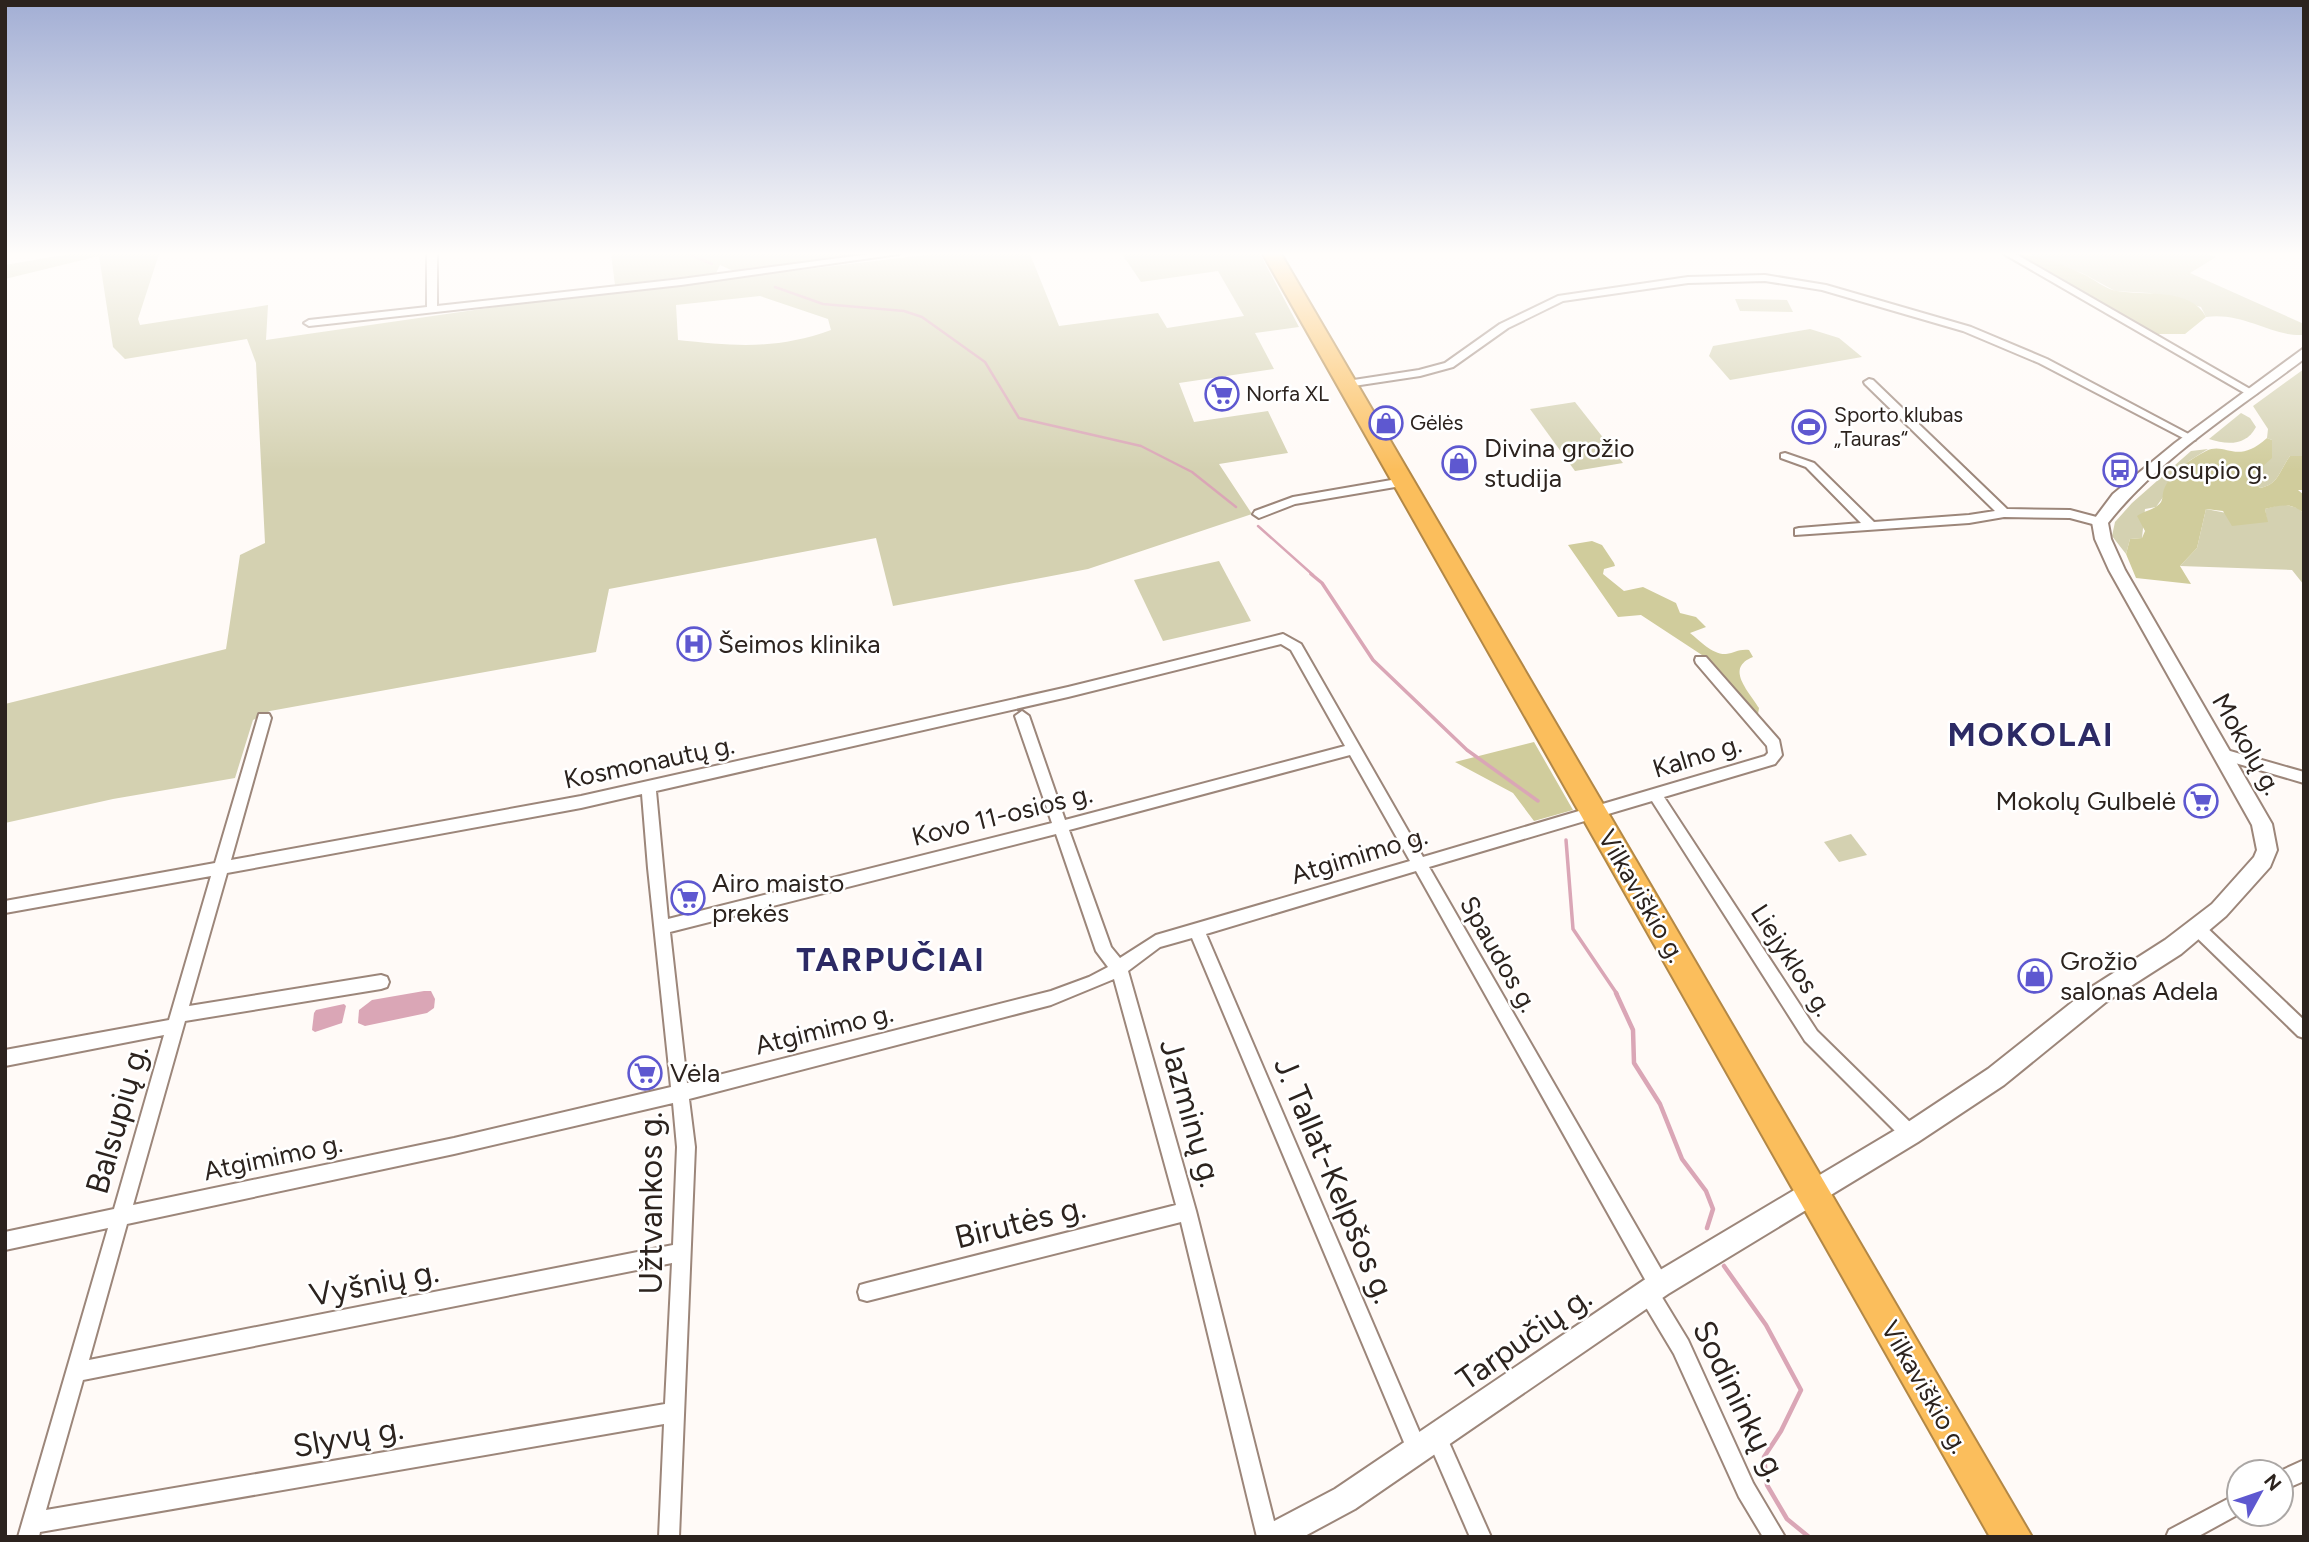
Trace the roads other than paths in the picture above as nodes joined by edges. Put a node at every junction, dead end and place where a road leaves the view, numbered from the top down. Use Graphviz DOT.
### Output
graph roads {
  1 [pos="1314,326"];
  2 [pos="1504,326"];
  3 [pos="1957,326"];
  4 [pos="2132,326"];
  5 [pos="2304,352"];
  6 [pos="2296,362"];
  7 [pos="2227,381"];
  8 [pos="1869,382"];
  9 [pos="2266,382"];
  10 [pos="1347,384"];
  11 [pos="2244,398"];
  12 [pos="2191,438"];
  13 [pos="1785,456"];
  14 [pos="1403,482"];
  15 [pos="2004,513"];
  16 [pos="1259,514"];
  17 [pos="2101,522"];
  18 [pos="1869,524"];
  19 [pos="1799,531"];
  20 [pos="1289,643"];
  21 [pos="1700,660"];
  22 [pos="1022,716"];
  23 [pos="264,718"];
  24 [pos="1354,748"];
  25 [pos="2223,754"];
  26 [pos="2304,778"];
  27 [pos="649,788"];
  28 [pos="1655,794"];
  29 [pos="1594,813"];
  30 [pos="1060,827"];
  31 [pos="1419,864"];
  32 [pos="220,868"];
  33 [pos="5,907"];
  34 [pos="662,926"];
  35 [pos="2197,928"];
  36 [pos="1197,931"];
  37 [pos="1119,968"];
  38 [pos="381,982"];
  39 [pos="176,1020"];
  40 [pos="2304,1031"];
  41 [pos="5,1058"];
  42 [pos="681,1093"];
  43 [pos="1910,1134"];
  44 [pos="1812,1192"];
  45 [pos="1187,1211"];
  46 [pos="120,1215"];
  47 [pos="5,1241"];
  48 [pos="683,1252"];
  49 [pos="1654,1289"];
  50 [pos="867,1292"];
  51 [pos="76,1372"];
  52 [pos="674,1412"];
  53 [pos="1428,1445"];
  54 [pos="2225,1511"];
  55 [pos="30,1530"];
  56 [pos="669,1537"];
  57 [pos="1270,1537"];
  58 [pos="1481,1537"];
  59 [pos="1775,1537"];
  60 [pos="2012,1537"];
  61 [pos="2176,1537"];
  1 -- 10 [label="highway, Vilkaviškio g."];
  2 -- 10 [label="street"];
  3 -- 12 [label="street"];
  4 -- 7 [label="street"];
  5 -- 6 [label="main road"];
  6 -- 9 [label="main road"];
  7 -- 9 [label="street"];
  7 -- 11 [label="street"];
  7 -- 11 [label="street"];
  8 -- 15 [label="street"];
  9 -- 11 [label="main road"];
  10 -- 14 [label="highway, Vilkaviškio g."];
  11 -- 12 [label="main road"];
  12 -- 17 [label="main road"];
  13 -- 18 [label="street"];
  14 -- 16 [label="street"];
  14 -- 29 [label="highway, Vilkaviškio g."];
  15 -- 17 [label="street"];
  15 -- 18 [label="street"];
  17 -- 25 [label="main road, Mokolų g."];
  18 -- 19 [label="street"];
  20 -- 24 [label="street, Spaudos g."];
  20 -- 27 [label="street, Kosmonautų g."];
  21 -- 28 [label="street, Kalno g."];
  22 -- 30 [label="street, Jazminų g."];
  23 -- 32 [label="street, Balsupių g."];
  24 -- 30 [label="street, Kovo 11-osios g."];
  24 -- 31 [label="street, Spaudos g."];
  25 -- 26 [label="street"];
  25 -- 35 [label="main road, Mokolų g."];
  27 -- 32 [label="street, Kosmonautų g."];
  27 -- 34 [label="street, Užtvankos g."];
  28 -- 29 [label="street, Kalno g."];
  28 -- 43 [label="street, Liejyklos g."];
  29 -- 31 [label="street, Atgimimo g."];
  29 -- 44 [label="highway, Vilkaviškio g."];
  30 -- 34 [label="street, Kovo 11-osios g."];
  30 -- 37 [label="street, Jazminų g."];
  31 -- 36 [label="street, Atgimimo g."];
  31 -- 49 [label="street, Spaudos g."];
  32 -- 33 [label="street, Kosmonautų g."];
  32 -- 39 [label="street, Balsupių g."];
  34 -- 42 [label="street, Užtvankos g."];
  35 -- 40 [label="street"];
  35 -- 43 [label="main road, Mokolų g."];
  36 -- 37 [label="street, Atgimimo g."];
  36 -- 53 [label="street, J. Tallat-Kelpšos g."];
  37 -- 42 [label="street, Atgimimo g."];
  37 -- 45 [label="street, Jazminų g."];
  38 -- 39 [label="street"];
  39 -- 41 [label="street"];
  39 -- 46 [label="street, Balsupių g."];
  42 -- 46 [label="street, Atgimimo g."];
  42 -- 48 [label="street, Užtvankos g."];
  43 -- 44 [label="main road, Mokolų g."];
  44 -- 49 [label="main road, Tarpučių g."];
  44 -- 60 [label="highway, Vilkaviškio g."];
  45 -- 50 [label="street, Birutės g."];
  45 -- 57 [label="street, Jazminų g."];
  46 -- 47 [label="street, Atgimimo g."];
  46 -- 51 [label="street, Balsupių g."];
  48 -- 51 [label="street, Vyšnių g."];
  48 -- 52 [label="street, Užtvankos g."];
  49 -- 53 [label="main road, Tarpučių g."];
  49 -- 59 [label="street, Sodininkų g."];
  51 -- 55 [label="street, Balsupių g."];
  52 -- 55 [label="street, Slyvų g."];
  52 -- 56 [label="street, Užtvankos g."];
  53 -- 57 [label="main road, Tarpučių g."];
  53 -- 58 [label="street, J. Tallat-Kelpšos g."];
  54 -- 61 [label="street"];
}
